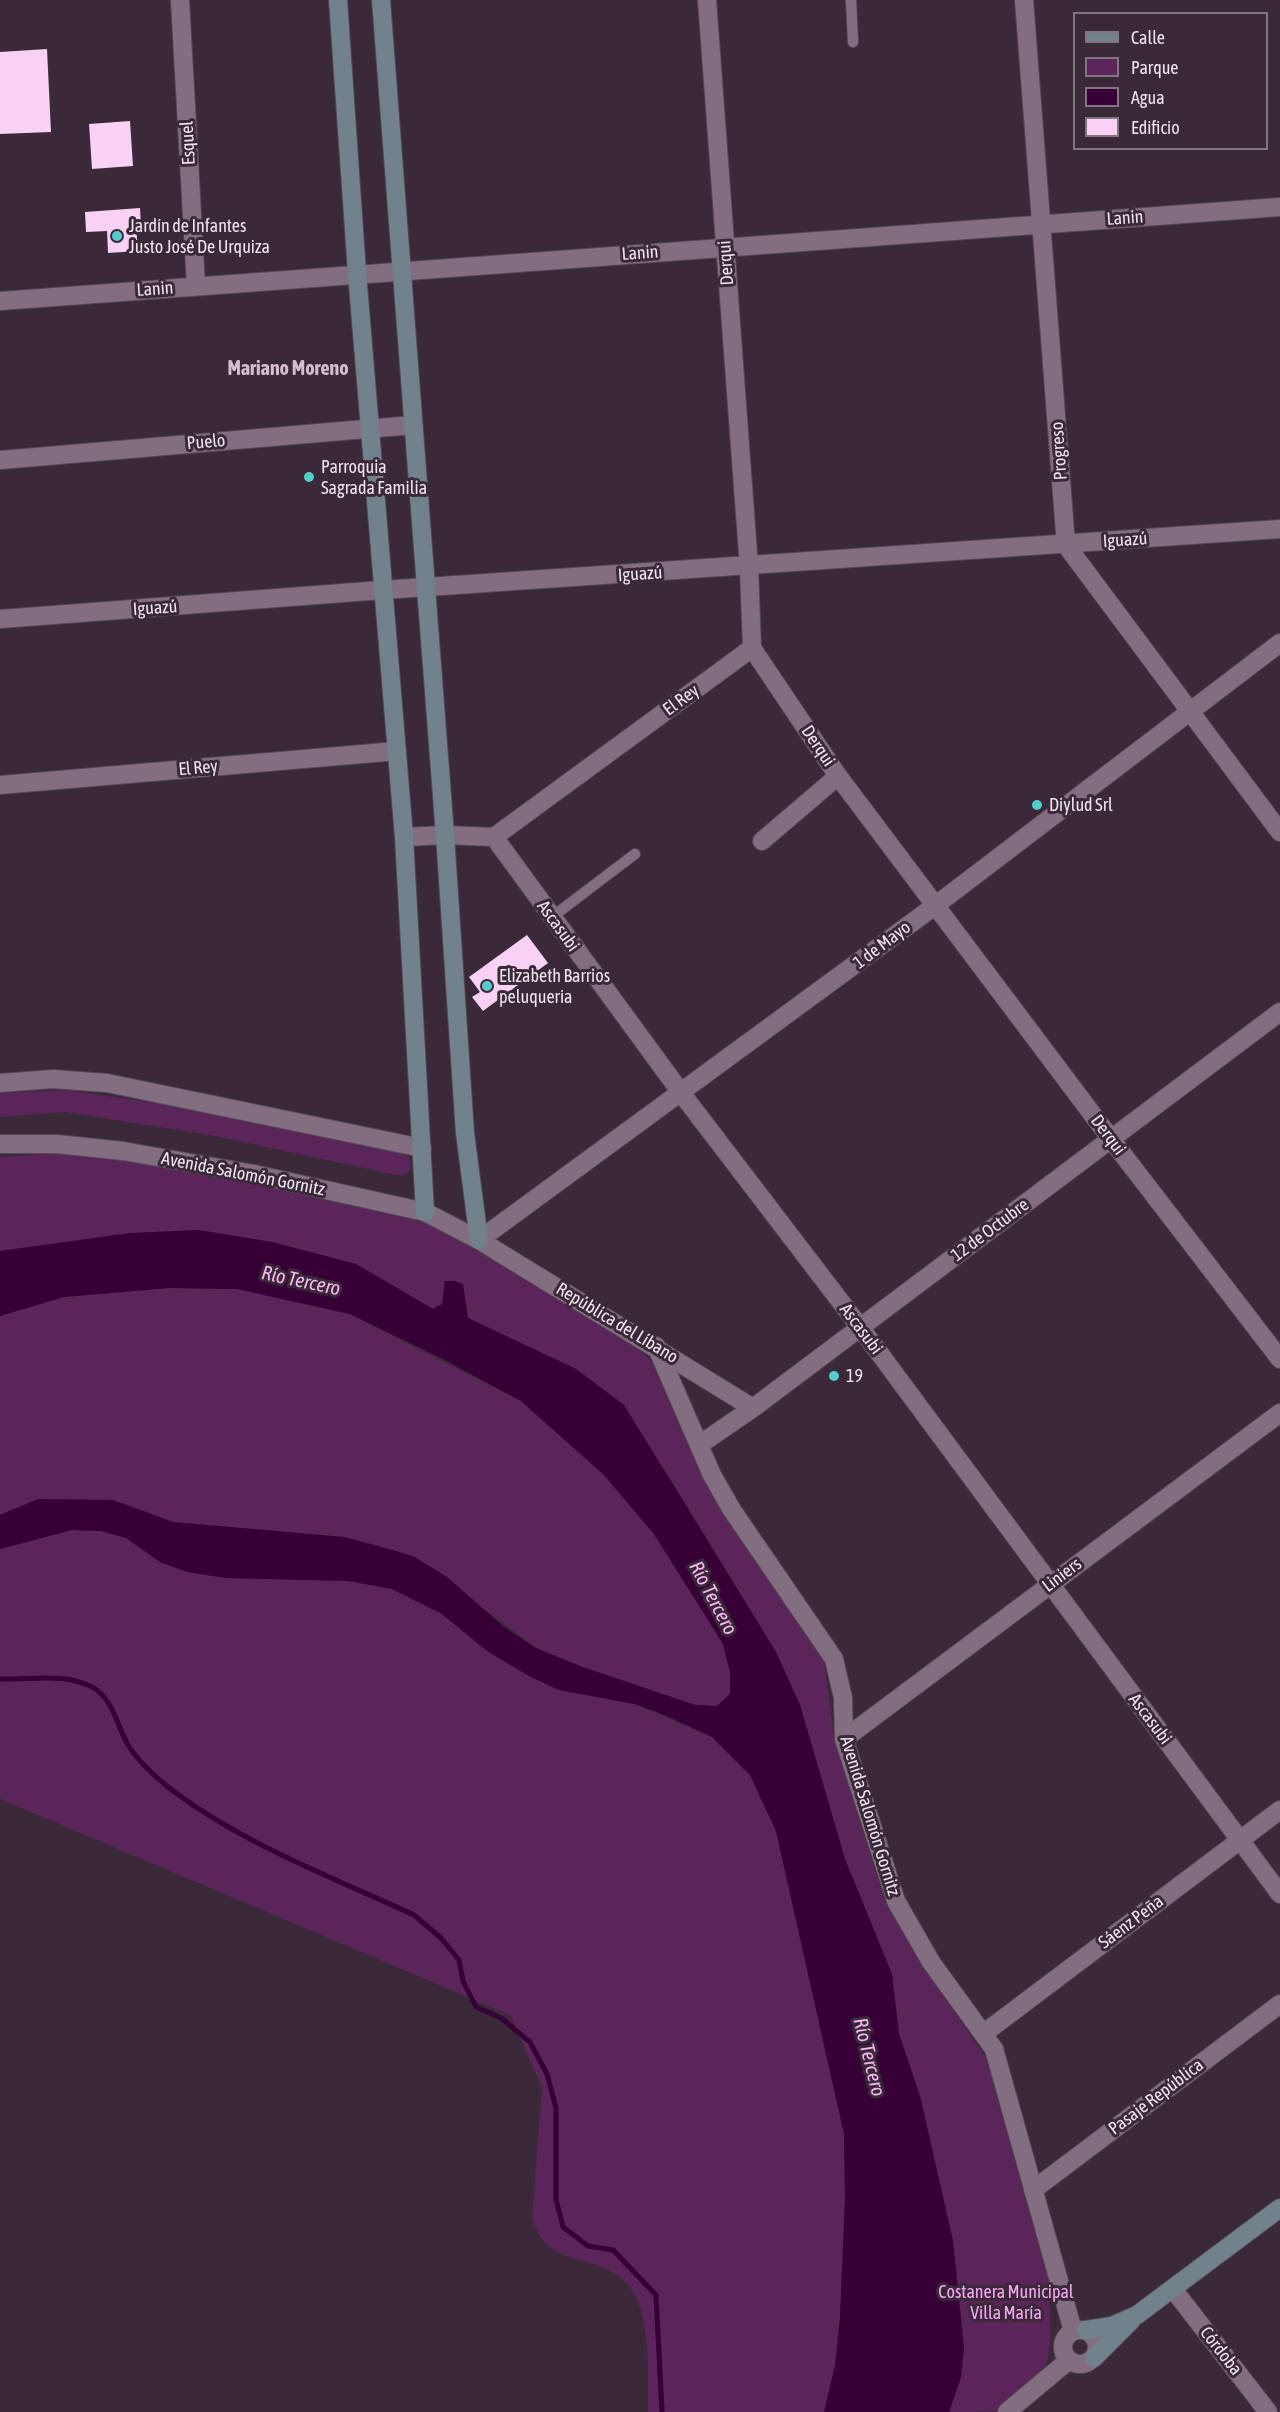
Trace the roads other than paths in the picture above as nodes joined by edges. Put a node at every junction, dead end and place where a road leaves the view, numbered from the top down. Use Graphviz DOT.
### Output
graph roads {
  1 [pos="180,0"];
  2 [pos="338,0"];
  3 [pos="381,0"];
  4 [pos="707,0"];
  5 [pos="850,0"];
  6 [pos="1024,0"];
  7 [pos="853,42"];
  8 [pos="1280,207"];
  9 [pos="1043,223"];
  10 [pos="725,247"];
  11 [pos="400,270"];
  12 [pos="357,273"];
  13 [pos="196,286"];
  14 [pos="0,301"];
  15 [pos="413,425"];
  16 [pos="369,428"];
  17 [pos="0,460"];
  18 [pos="1280,529"];
  19 [pos="1066,545"];
  20 [pos="749,567"];
  21 [pos="426,588"];
  22 [pos="382,590"];
  23 [pos="0,619"];
  24 [pos="1280,644"];
  25 [pos="752,648"];
  26 [pos="1189,712"];
  27 [pos="397,751"];
  28 [pos="838,776"];
  29 [pos="0,785"];
  30 [pos="1280,831"];
  31 [pos="445,835"];
  32 [pos="404,837"];
  33 [pos="494,837"];
  34 [pos="762,841"];
  35 [pos="636,854"];
  36 [pos="936,905"];
  37 [pos="552,917"];
  38 [pos="1280,1012"];
  39 [pos="0,1083"];
  40 [pos="682,1094"];
  41 [pos="1111,1139"];
  42 [pos="0,1144"];
  43 [pos="422,1148"];
  44 [pos="425,1212"];
  45 [pos="479,1240"];
  46 [pos="860,1327"];
  47 [pos="656,1346"];
  48 [pos="1280,1359"];
  49 [pos="753,1408"];
  50 [pos="1280,1413"];
  51 [pos="699,1445"];
  52 [pos="1049,1584"];
  53 [pos="844,1739"];
  54 [pos="1280,1810"];
  55 [pos="1240,1840"];
  56 [pos="1280,1894"];
  57 [pos="1280,2004"];
  58 [pos="982,2034"];
  59 [pos="1033,2190"];
  60 [pos="1280,2208"];
  61 [pos="1173,2289"];
  62 [pos="1137,2315"];
  63 [pos="1079,2330"];
  64 [pos="1094,2358"];
  65 [pos="1069,2360"];
  66 [pos="1007,2412"];
  67 [pos="1268,2412"];
  1 -- 13 [label="street, Esquel"];
  2 -- 12 [label="main road"];
  3 -- 11 [label="main road"];
  4 -- 10 [label="street, Derqui"];
  5 -- 7 [label="lane"];
  6 -- 9 [label="street, Progreso"];
  8 -- 9 [label="street, Lanin"];
  9 -- 10 [label="street, Lanin"];
  9 -- 19 [label="street, Progreso"];
  10 -- 11 [label="street, Lanin"];
  10 -- 20 [label="street, Derqui"];
  11 -- 12 [label="street, Lanin"];
  11 -- 15 [label="main road"];
  12 -- 13 [label="street, Lanin"];
  12 -- 16 [label="main road"];
  13 -- 14 [label="street, Lanin"];
  15 -- 16 [label="street, Puelo"];
  15 -- 21 [label="main road"];
  16 -- 17 [label="street, Puelo"];
  16 -- 22 [label="main road"];
  18 -- 19 [label="street, Iguazú"];
  19 -- 20 [label="street, Iguazú"];
  19 -- 26 [label="street"];
  20 -- 21 [label="street, Iguazú"];
  20 -- 25 [label="street, Derqui"];
  21 -- 22 [label="street, Iguazú"];
  21 -- 31 [label="main road"];
  22 -- 23 [label="street, Iguazú"];
  22 -- 27 [label="main road"];
  24 -- 26 [label="street, 1 de Mayo"];
  25 -- 28 [label="street, Derqui"];
  25 -- 33 [label="street, El Rey"];
  26 -- 30 [label="street"];
  26 -- 36 [label="street, 1 de Mayo"];
  27 -- 29 [label="street, El Rey"];
  27 -- 32 [label="main road"];
  28 -- 34 [label="street"];
  28 -- 36 [label="street, Derqui"];
  31 -- 32 [label="street"];
  31 -- 33 [label="street"];
  31 -- 45 [label="main road"];
  32 -- 43 [label="main road"];
  33 -- 37 [label="street, Ascasubi"];
  35 -- 37 [label="lane"];
  36 -- 40 [label="street, 1 de Mayo"];
  36 -- 41 [label="street, Derqui"];
  37 -- 40 [label="street, Ascasubi"];
  38 -- 41 [label="street, 12 de Octubre"];
  39 -- 43 [label="street"];
  40 -- 45 [label="street, 1 de Mayo"];
  40 -- 46 [label="street, Ascasubi"];
  41 -- 46 [label="street, 12 de Octubre"];
  41 -- 48 [label="street, Derqui"];
  42 -- 44 [label="street, Avenida Salomón Gornitz"];
  43 -- 44 [label="main road"];
  44 -- 45 [label="street, Avenida Salomón Gornitz"];
  45 -- 47 [label="street, República del Líbano"];
  46 -- 49 [label="street, 12 de Octubre"];
  46 -- 52 [label="street, Ascasubi"];
  47 -- 49 [label="street, República del Líbano"];
  47 -- 51 [label="street, Avenida Salomón Gornitz"];
  49 -- 51 [label="street, 12 de Octubre"];
  50 -- 52 [label="street, Liniers"];
  51 -- 53 [label="street, Avenida Salomón Gornitz"];
  52 -- 53 [label="street, Liniers"];
  52 -- 55 [label="street, Ascasubi"];
  53 -- 58 [label="street, Avenida Salomón Gornitz"];
  54 -- 55 [label="street, Sáenz Peña"];
  55 -- 56 [label="street, Ascasubi"];
  55 -- 58 [label="street, Sáenz Peña"];
  57 -- 59 [label="street, Pasaje República"];
  58 -- 59 [label="street, Avenida Salomón Gornitz"];
  59 -- 63 [label="street, Avenida Salomón Gornitz"];
  60 -- 61 [label="main road"];
  61 -- 62 [label="main road"];
  61 -- 67 [label="street, Córdoba"];
  62 -- 63 [label="main road"];
  62 -- 64 [label="main road"];
  63 -- 64 [label="street"];
  63 -- 65 [label="street"];
  64 -- 65 [label="street"];
  65 -- 66 [label="street"];
}
